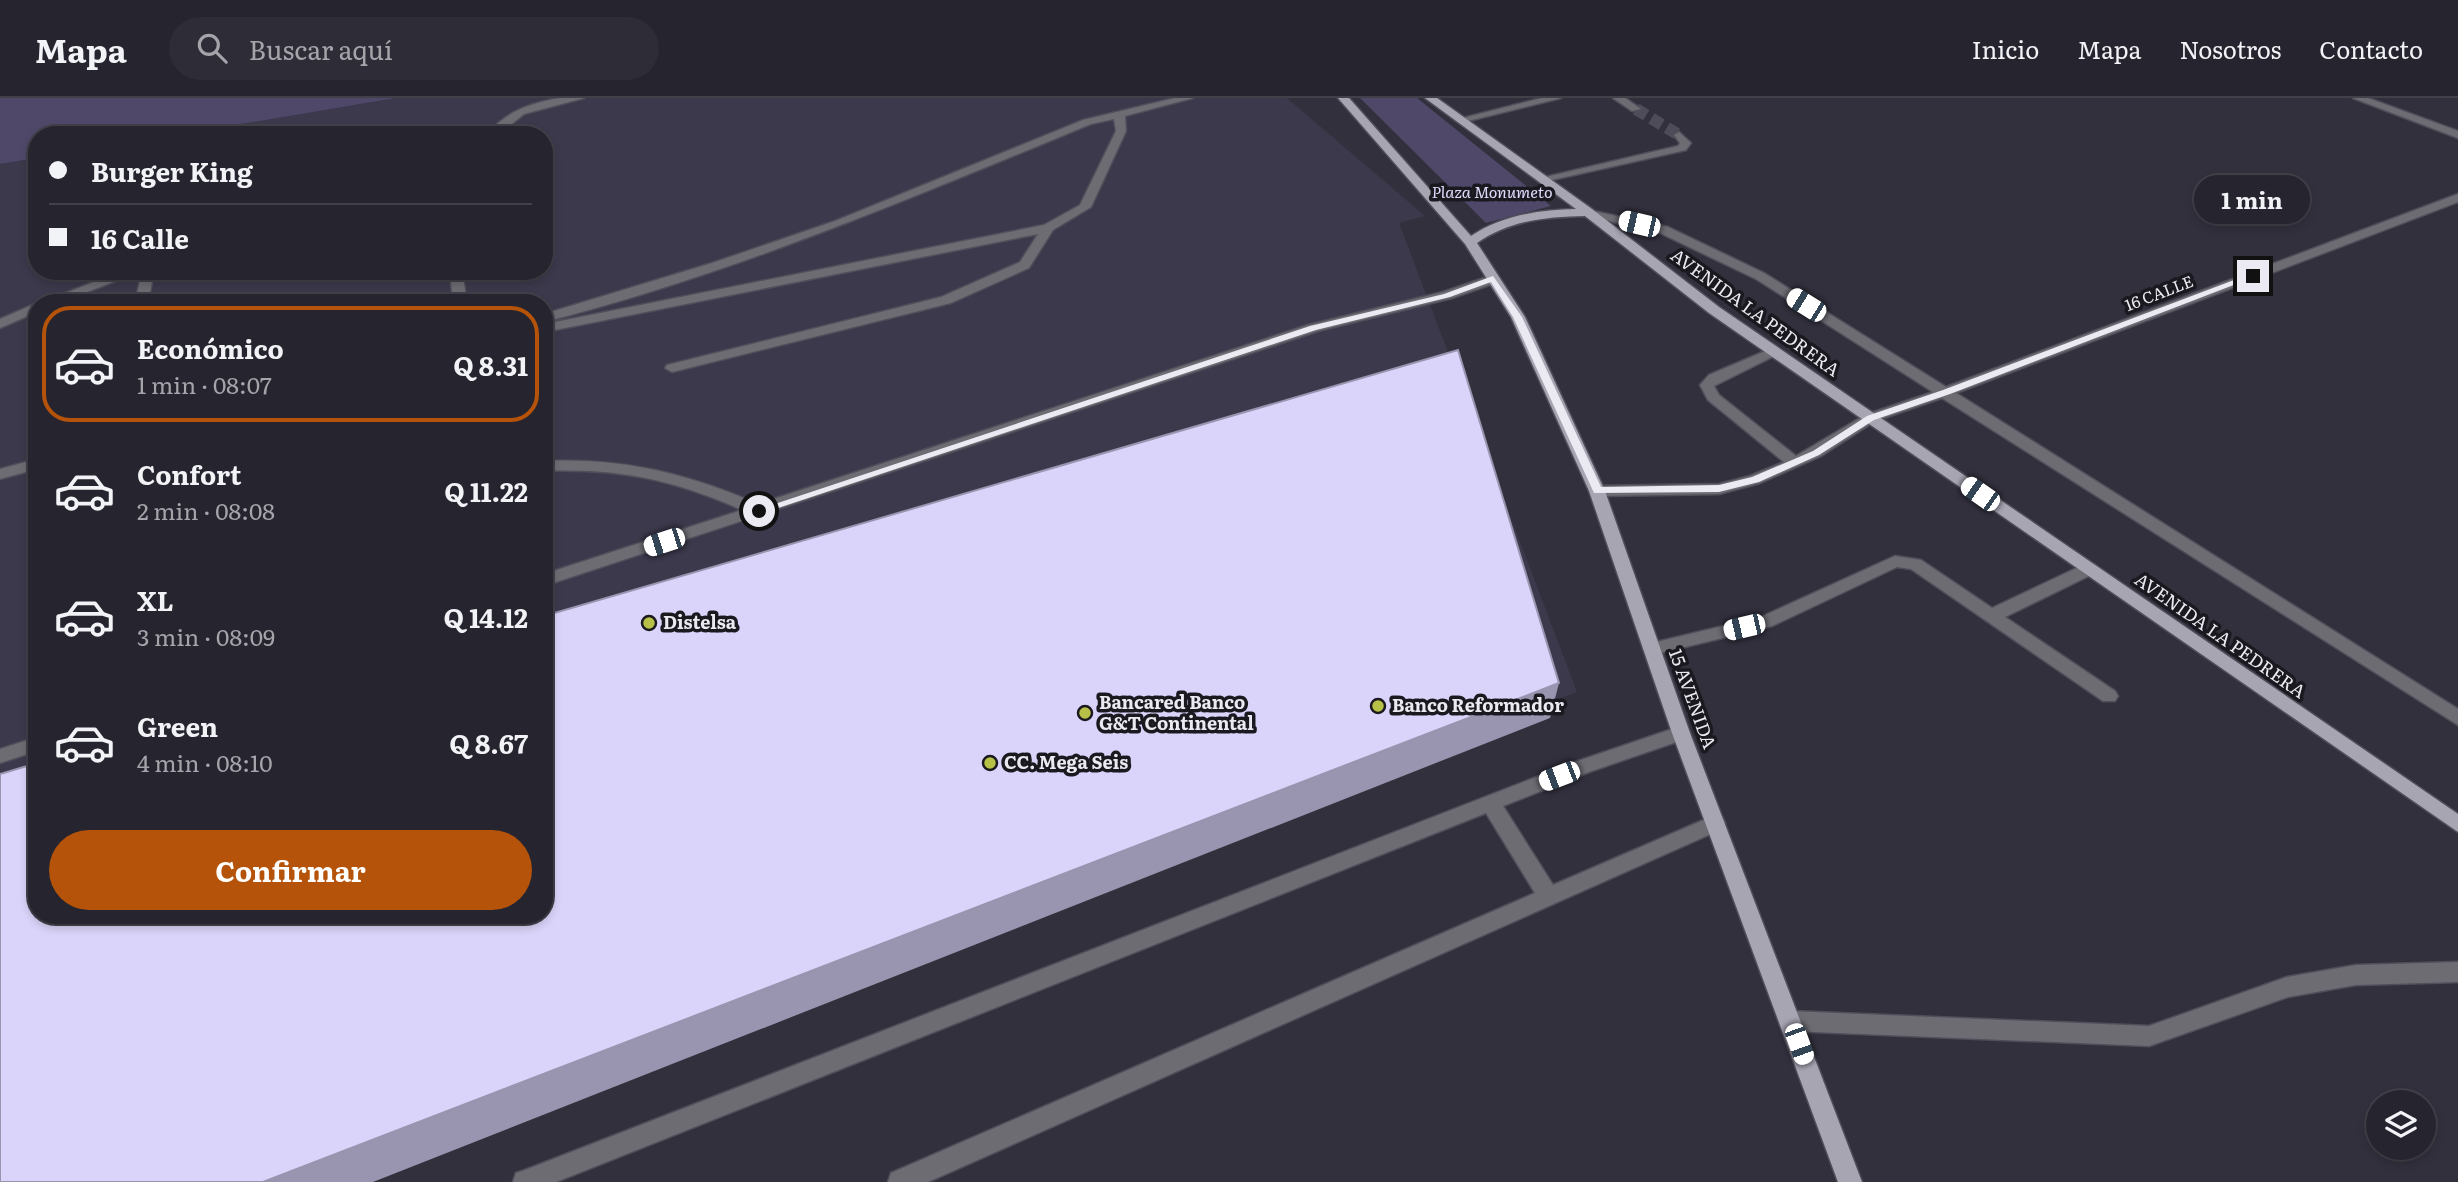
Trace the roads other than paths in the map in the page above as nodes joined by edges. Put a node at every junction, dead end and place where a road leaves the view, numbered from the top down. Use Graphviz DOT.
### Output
graph roads {
  1 [pos="579,98"];
  2 [pos="1188,98"];
  3 [pos="1343,98"];
  4 [pos="1430,98"];
  5 [pos="1556,98"];
  6 [pos="1618,98"];
  7 [pos="2358,98"];
  8 [pos="1170,100"];
  9 [pos="1636,109"];
  10 [pos="1119,114"];
  11 [pos="1460,120"];
  12 [pos="499,126"];
  13 [pos="1679,135"];
  14 [pos="2458,135"];
  15 [pos="1543,180"];
  16 [pos="2458,198"];
  17 [pos="1588,212"];
  18 [pos="1048,228"];
  19 [pos="1470,243"];
  20 [pos="1493,279"];
  21 [pos="110,280"];
  22 [pos="71,294"];
  23 [pos="28,311"];
  24 [pos="553,315"];
  25 [pos="0,324"];
  26 [pos="553,326"];
  27 [pos="1775,352"];
  28 [pos="672,368"];
  29 [pos="1946,392"];
  30 [pos="1870,418"];
  31 [pos="1795,463"];
  32 [pos="28,466"];
  33 [pos="553,466"];
  34 [pos="0,474"];
  35 [pos="1597,491"];
  36 [pos="759,511"];
  37 [pos="2090,569"];
  38 [pos="553,577"];
  39 [pos="1991,616"];
  40 [pos="1652,649"];
  41 [pos="2109,696"];
  42 [pos="2458,718"];
  43 [pos="1681,733"];
  44 [pos="28,747"];
  45 [pos="0,756"];
  46 [pos="1491,804"];
  47 [pos="1714,823"];
  48 [pos="2458,824"];
  49 [pos="1550,898"];
  50 [pos="2458,972"];
  51 [pos="1790,1021"];
  52 [pos="525,1182"];
  53 [pos="900,1182"];
  54 [pos="1850,1182"];
  1 -- 12 [label="street"];
  2 -- 8 [label="street"];
  3 -- 19 [label="main road, 15 AVENIDA"];
  4 -- 11 [label="main road"];
  5 -- 11 [label="street"];
  6 -- 9 [label="street"];
  7 -- 14 [label="street"];
  8 -- 10 [label="street"];
  10 -- 18 [label="street"];
  10 -- 24 [label="street"];
  11 -- 15 [label="main road"];
  13 -- 15 [label="street"];
  15 -- 17 [label="main road"];
  16 -- 29 [label="street, 16 CALLE"];
  17 -- 19 [label="main road"];
  17 -- 27 [label="main road, AVENIDA LA PEDRERA"];
  17 -- 29 [label="street, AVENIDA LA PEDRERA"];
  18 -- 26 [label="street"];
  18 -- 28 [label="street"];
  19 -- 20 [label="main road, 15 AVENIDA"];
  20 -- 35 [label="main road, 15 AVENIDA"];
  20 -- 36 [label="street"];
  21 -- 22 [label="street"];
  23 -- 25 [label="street"];
  27 -- 30 [label="main road, AVENIDA LA PEDRERA"];
  27 -- 31 [label="street"];
  29 -- 30 [label="street, 16 CALLE"];
  29 -- 42 [label="street, AVENIDA LA PEDRERA"];
  30 -- 31 [label="street, 16 CALLE"];
  30 -- 37 [label="main road, AVENIDA LA PEDRERA"];
  31 -- 35 [label="street, 16 CALLE"];
  32 -- 34 [label="street"];
  33 -- 36 [label="street"];
  35 -- 40 [label="main road, 15 AVENIDA"];
  36 -- 38 [label="street"];
  37 -- 39 [label="street"];
  37 -- 48 [label="main road, AVENIDA LA PEDRERA"];
  39 -- 40 [label="street"];
  39 -- 41 [label="street"];
  40 -- 43 [label="main road, 15 AVENIDA"];
  43 -- 46 [label="street"];
  43 -- 47 [label="main road, 15 AVENIDA"];
  44 -- 45 [label="street"];
  46 -- 49 [label="street"];
  46 -- 52 [label="street"];
  47 -- 49 [label="street"];
  47 -- 51 [label="main road, 15 AVENIDA"];
  49 -- 53 [label="street"];
  50 -- 51 [label="street"];
  51 -- 54 [label="main road, 15 AVENIDA"];
}
